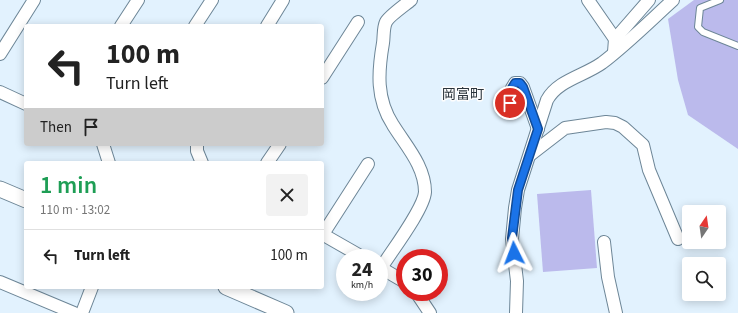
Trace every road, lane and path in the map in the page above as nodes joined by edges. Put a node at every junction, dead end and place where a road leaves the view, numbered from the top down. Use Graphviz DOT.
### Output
graph roads {
  1 [pos="34,0"];
  2 [pos="138,0"];
  3 [pos="212,0"];
  4 [pos="283,0"];
  5 [pos="411,0"];
  6 [pos="588,0"];
  7 [pos="650,0"];
  8 [pos="673,0"];
  9 [pos="720,0"];
  10 [pos="358,22"];
  11 [pos="122,24"];
  12 [pos="196,24"];
  13 [pos="268,24"];
  14 [pos="615,39"];
  15 [pos="738,46"];
  16 [pos="614,52"];
  17 [pos="0,54"];
  18 [pos="324,75"];
  19 [pos="0,92"];
  20 [pos="24,103"];
  21 [pos="510,103"];
  22 [pos="538,129"];
  23 [pos="104,146"];
  24 [pos="197,146"];
  25 [pos="279,146"];
  26 [pos="530,155"];
  27 [pos="108,161"];
  28 [pos="201,161"];
  29 [pos="268,161"];
  30 [pos="368,164"];
  31 [pos="0,189"];
  32 [pos="24,199"];
  33 [pos="324,231"];
  34 [pos="324,235"];
  35 [pos="678,239"];
  36 [pos="604,242"];
  37 [pos="348,249"];
  38 [pos="388,255"];
  39 [pos="0,282"];
  40 [pos="91,289"];
  41 [pos="231,289"];
  42 [pos="422,301"];
  43 [pos="74,313"];
  44 [pos="82,313"];
  45 [pos="286,313"];
  46 [pos="430,313"];
  47 [pos="516,313"];
  48 [pos="616,313"];
  1 -- 17 [label="street"];
  2 -- 11 [label="street"];
  3 -- 12 [label="street"];
  4 -- 13 [label="street"];
  5 -- 38 [label="street"];
  6 -- 14 [label="street"];
  7 -- 14 [label="street"];
  8 -- 16 [label="street"];
  9 -- 15 [label="lane"];
  10 -- 18 [label="street"];
  14 -- 16 [label="street"];
  16 -- 22 [label="street"];
  19 -- 20 [label="street"];
  21 -- 22 [label="street"];
  22 -- 26 [label="street"];
  23 -- 27 [label="street"];
  24 -- 28 [label="street"];
  25 -- 29 [label="street"];
  26 -- 35 [label="street"];
  26 -- 47 [label="street"];
  30 -- 33 [label="street"];
  31 -- 32 [label="street"];
  34 -- 37 [label="street"];
  36 -- 48 [label="street"];
  39 -- 43 [label="street"];
  40 -- 44 [label="street"];
  41 -- 45 [label="street"];
  42 -- 46 [label="street"];
}
